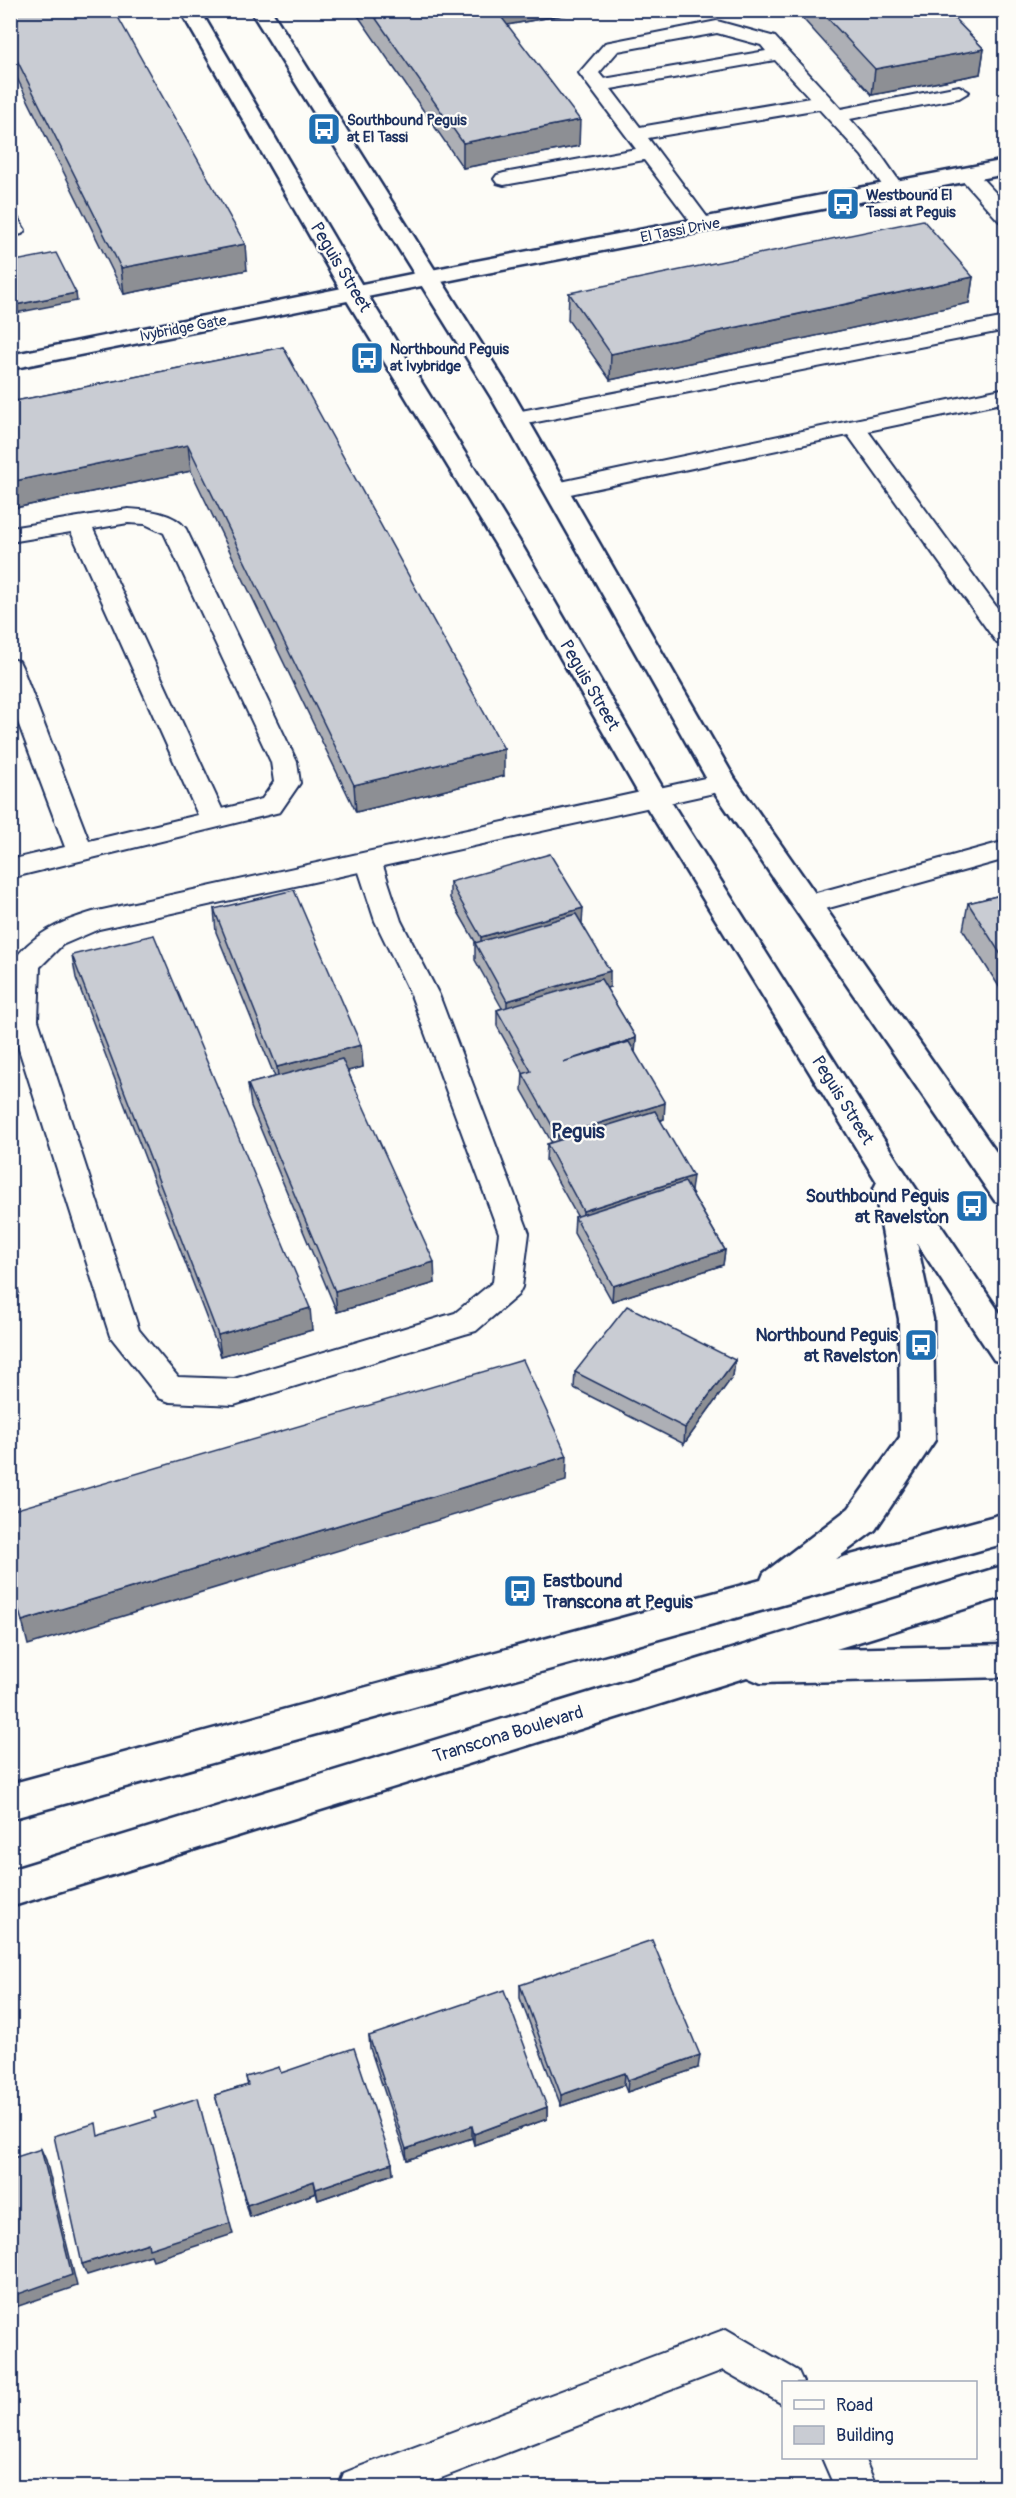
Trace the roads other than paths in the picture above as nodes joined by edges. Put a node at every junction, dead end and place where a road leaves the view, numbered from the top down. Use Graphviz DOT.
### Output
graph roads {
  1 [pos="190,10"];
  2 [pos="260,10"];
  3 [pos="779,54"];
  4 [pos="598,86"];
  5 [pos="958,92"];
  6 [pos="830,109"];
  7 [pos="634,134"];
  8 [pos="648,153"];
  9 [pos="1005,167"];
  10 [pos="968,175"];
  11 [pos="504,179"];
  12 [pos="894,188"];
  13 [pos="1005,217"];
  14 [pos="10,221"];
  15 [pos="703,225"];
  16 [pos="10,231"];
  17 [pos="428,279"];
  18 [pos="356,294"];
  19 [pos="1005,322"];
  20 [pos="10,362"];
  21 [pos="1005,394"];
  22 [pos="516,419"];
  23 [pos="854,427"];
  24 [pos="556,489"];
  25 [pos="78,522"];
  26 [pos="10,535"];
  27 [pos="1005,638"];
  28 [pos="10,667"];
  29 [pos="723,783"];
  30 [pos="655,798"];
  31 [pos="213,819"];
  32 [pos="1005,850"];
  33 [pos="80,853"];
  34 [pos="368,860"];
  35 [pos="10,869"];
  36 [pos="807,905"];
  37 [pos="887,1171"];
  38 [pos="1005,1192"];
  39 [pos="1005,1350"];
  40 [pos="1005,1528"];
  41 [pos="1005,1580"];
  42 [pos="764,1595"];
  43 [pos="1005,1661"];
  44 [pos="717,1669"];
  45 [pos="10,1802"];
  46 [pos="10,1889"];
  47 [pos="782,2384"];
  48 [pos="844,2459"];
  49 [pos="359,2487"];
  50 [pos="856,2487"];
  1 -- 18 [label="street, Peguis Street"];
  2 -- 17 [label="street"];
  3 -- 4 [label="lane"];
  3 -- 4 [label="lane"];
  3 -- 6 [label="lane"];
  4 -- 7 [label="lane"];
  5 -- 6 [label="lane"];
  6 -- 7 [label="lane"];
  6 -- 12 [label="lane"];
  7 -- 8 [label="lane"];
  8 -- 11 [label="lane"];
  8 -- 15 [label="lane"];
  9 -- 10 [label="street, El Tassi Drive"];
  10 -- 12 [label="street, El Tassi Drive"];
  10 -- 13 [label="lane"];
  12 -- 15 [label="street, El Tassi Drive"];
  14 -- 16 [label="lane"];
  15 -- 17 [label="street, El Tassi Drive"];
  17 -- 18 [label="street, El Tassi Drive"];
  17 -- 22 [label="street"];
  18 -- 20 [label="street, Ivybridge Gate"];
  18 -- 30 [label="street, Peguis Street"];
  19 -- 22 [label="lane"];
  21 -- 23 [label="lane"];
  22 -- 24 [label="street"];
  23 -- 24 [label="lane"];
  23 -- 27 [label="lane"];
  24 -- 29 [label="street"];
  25 -- 26 [label="lane"];
  25 -- 31 [label="lane"];
  25 -- 31 [label="lane"];
  28 -- 33 [label="lane"];
  29 -- 30 [label="lane"];
  29 -- 36 [label="street"];
  30 -- 34 [label="lane"];
  30 -- 37 [label="street, Peguis Street"];
  31 -- 33 [label="lane"];
  32 -- 36 [label="lane"];
  33 -- 35 [label="lane"];
  34 -- 34 [label="lane"];
  36 -- 38 [label="street"];
  37 -- 39 [label="street, Peguis Street"];
  37 -- 42 [label="street"];
  40 -- 42 [label="street"];
  41 -- 44 [label="street, Transcona Boulevard"];
  42 -- 45 [label="street"];
  43 -- 44 [label="street"];
  44 -- 46 [label="street, Transcona Boulevard"];
  47 -- 49 [label="lane"];
  48 -- 50 [label="lane"];
}
